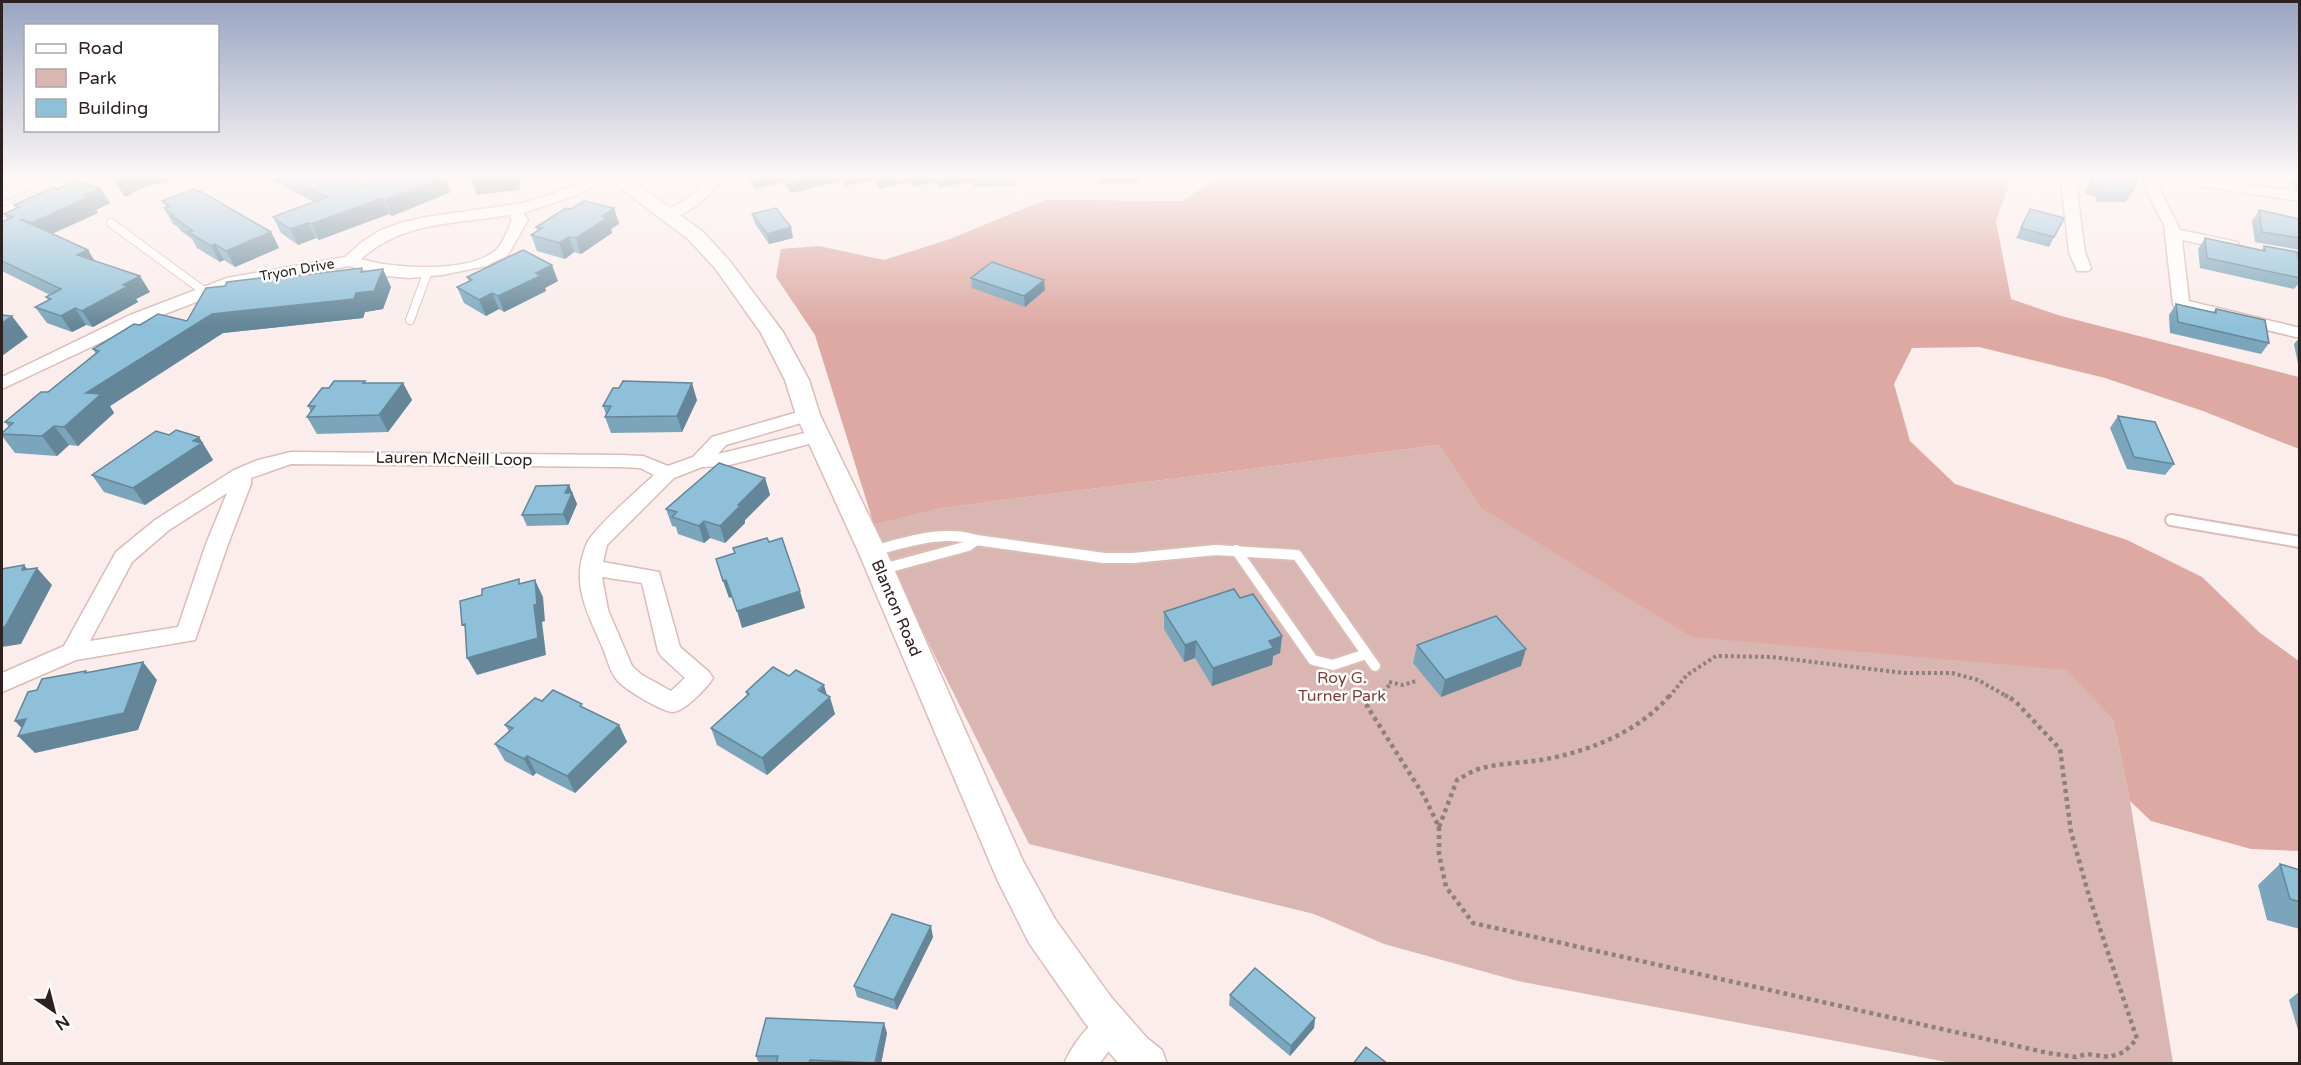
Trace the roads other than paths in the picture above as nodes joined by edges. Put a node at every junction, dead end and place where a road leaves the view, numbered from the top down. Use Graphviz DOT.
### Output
graph roads {
  1 [pos="117,228"];
  2 [pos="399,228"];
  3 [pos="515,228"];
  4 [pos="685,228"];
  5 [pos="2074,228"];
  6 [pos="2172,228"];
  7 [pos="2173,233"];
  8 [pos="2247,248"];
  9 [pos="350,261"];
  10 [pos="2083,268"];
  11 [pos="428,271"];
  12 [pos="205,292"];
  13 [pos="410,320"];
  14 [pos="2300,333"];
  15 [pos="2,384"];
  16 [pos="813,425"];
  17 [pos="667,473"];
  18 [pos="241,475"];
  19 [pos="2171,520"];
  20 [pos="976,540"];
  21 [pos="2300,542"];
  22 [pos="1236,550"];
  23 [pos="875,561"];
  24 [pos="590,567"];
  25 [pos="72,652"];
  26 [pos="1366,654"];
  27 [pos="1375,666"];
  28 [pos="2,683"];
  29 [pos="1111,1025"];
  30 [pos="1079,1064"];
  31 [pos="1148,1064"];
  1 -- 12 [label="lane"];
  2 -- 9 [label="street"];
  3 -- 11 [label="street, Tryon Drive"];
  4 -- 16 [label="street, Blanton Road"];
  5 -- 10 [label="street"];
  6 -- 7 [label="street"];
  7 -- 8 [label="street"];
  7 -- 14 [label="street"];
  9 -- 11 [label="street, Tryon Drive"];
  9 -- 12 [label="street, Tryon Drive"];
  11 -- 13 [label="lane"];
  12 -- 15 [label="street, Tryon Drive"];
  16 -- 17 [label="street"];
  16 -- 23 [label="street, Blanton Road"];
  17 -- 18 [label="street, Lauren McNeill Loop"];
  17 -- 24 [label="street"];
  18 -- 25 [label="street, Lauren McNeill Loop"];
  18 -- 25 [label="street"];
  19 -- 21 [label="lane"];
  20 -- 22 [label="lane"];
  20 -- 23 [label="lane"];
  20 -- 23 [label="lane"];
  22 -- 26 [label="lane"];
  22 -- 26 [label="lane"];
  23 -- 29 [label="street, Blanton Road"];
  24 -- 24 [label="street"];
  25 -- 28 [label="street"];
  26 -- 27 [label="lane"];
  29 -- 30 [label="street"];
  29 -- 31 [label="street, Blanton Road"];
}
